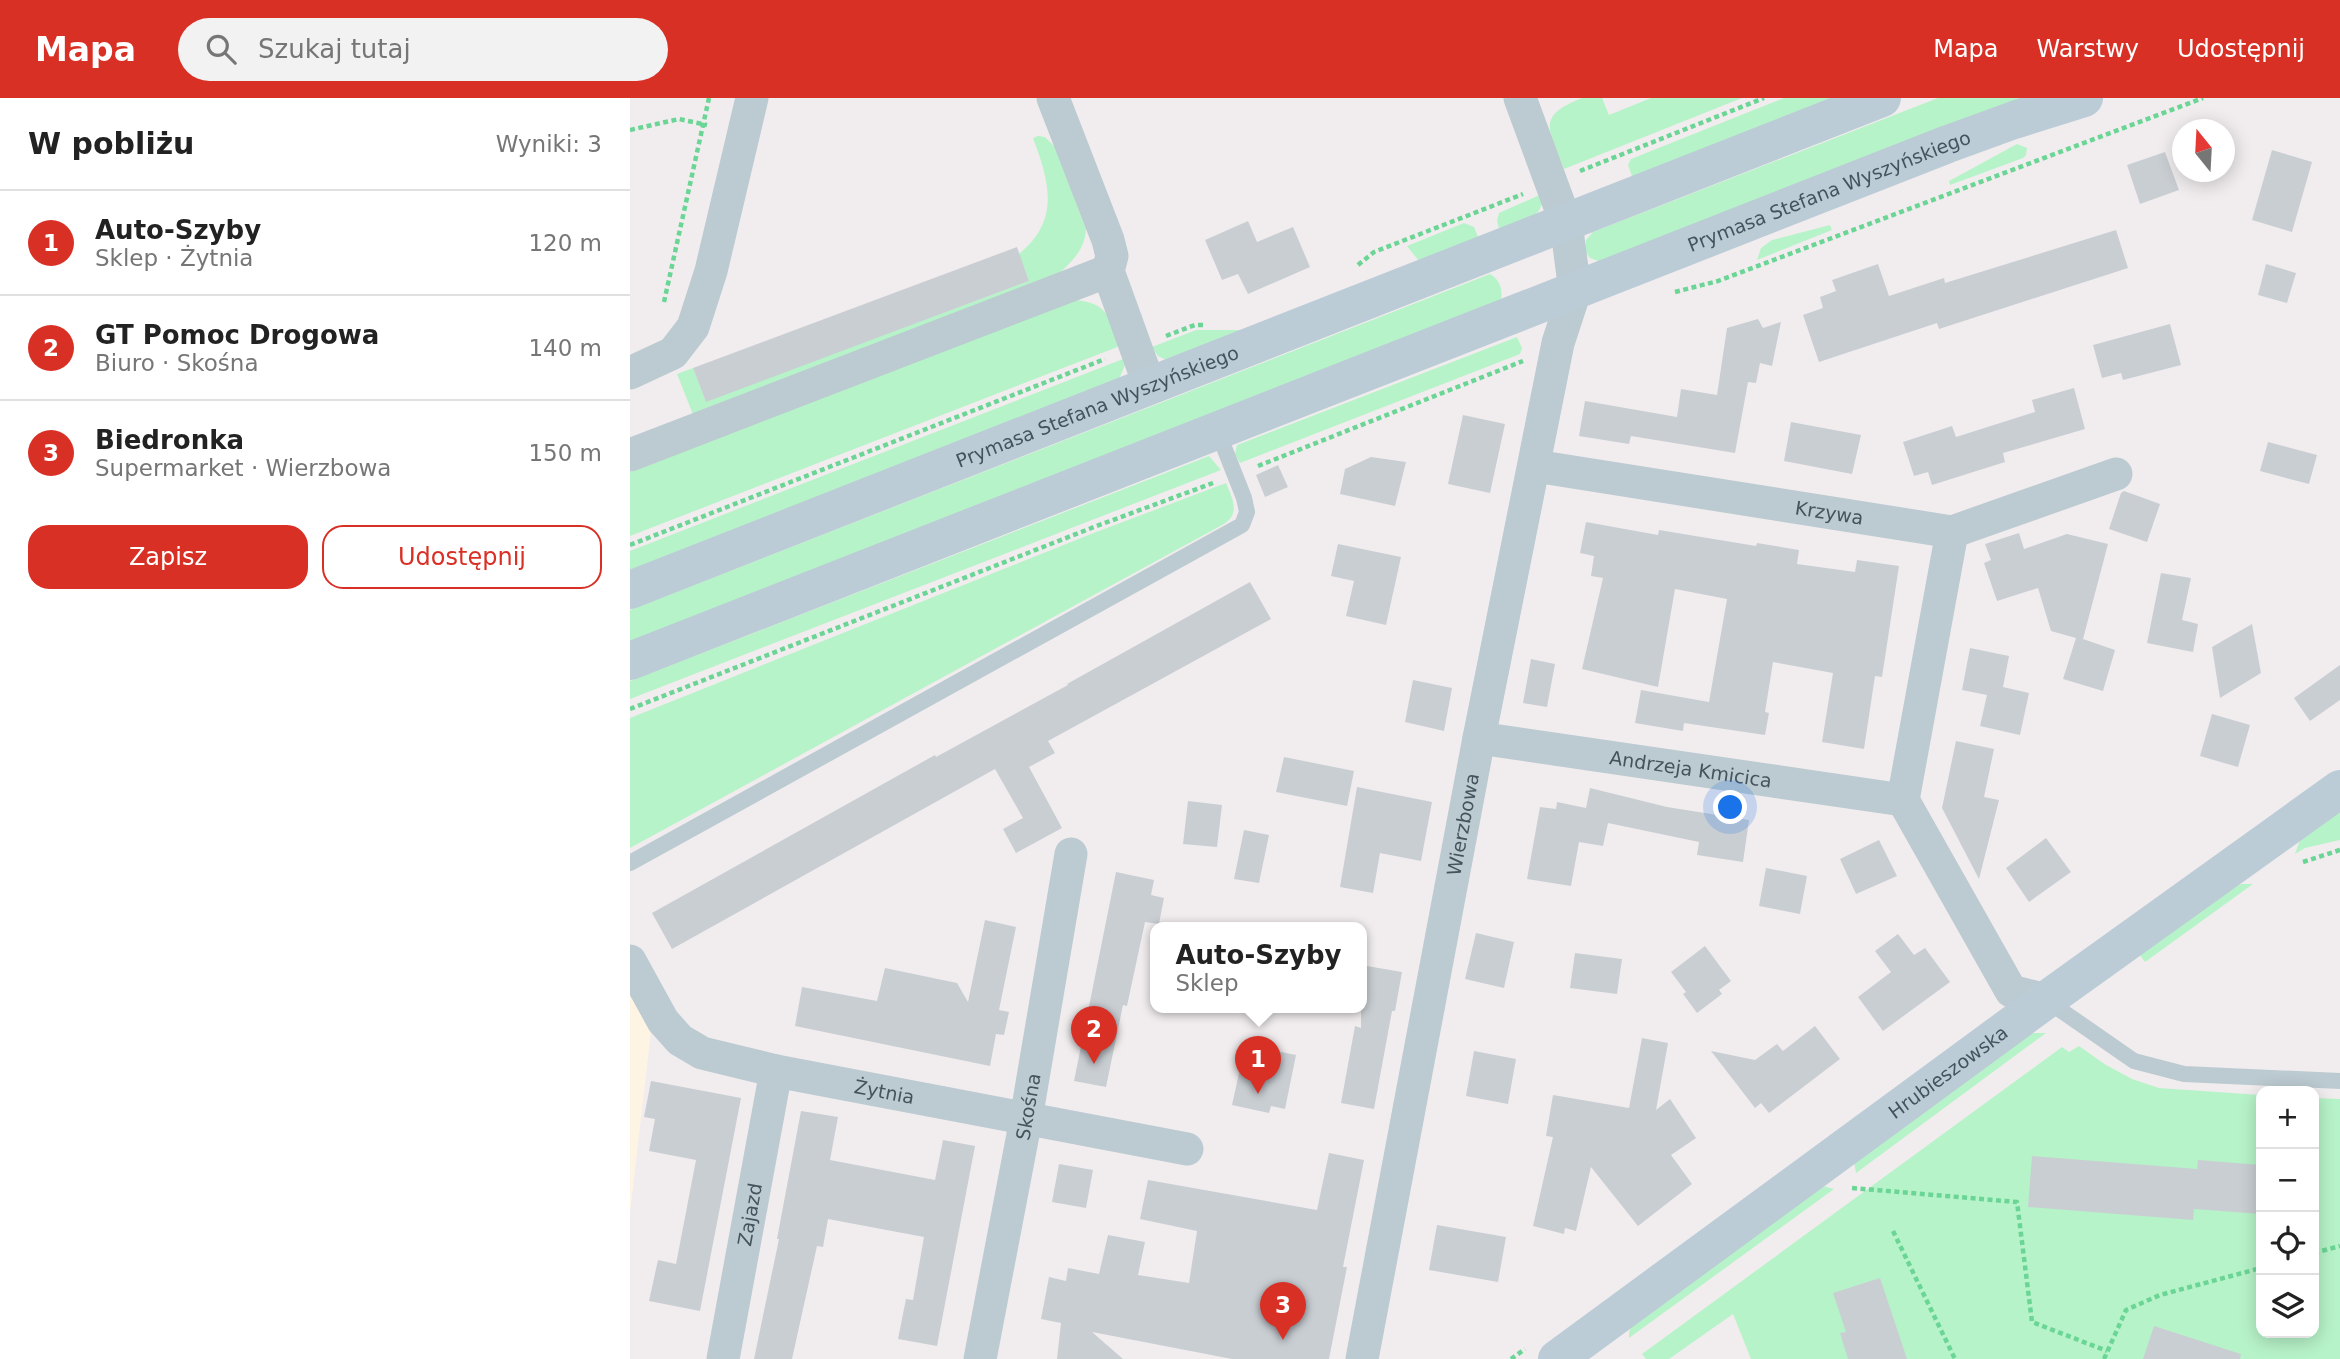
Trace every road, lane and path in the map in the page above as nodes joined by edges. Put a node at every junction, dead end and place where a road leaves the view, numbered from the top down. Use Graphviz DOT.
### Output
graph roads {
  1 [pos="709,98"];
  2 [pos="751,98"];
  3 [pos="1053,98"];
  4 [pos="1764,98"];
  5 [pos="1882,98"];
  6 [pos="2084,98"];
  7 [pos="2203,98"];
  8 [pos="1528,100"];
  9 [pos="705,125"];
  10 [pos="630,130"];
  11 [pos="1553,182"];
  12 [pos="1481,212"];
  13 [pos="1566,223"];
  14 [pos="1108,271"];
  15 [pos="1575,291"];
  16 [pos="1667,293"];
  17 [pos="661,314"];
  18 [pos="1136,347"];
  19 [pos="1535,356"];
  20 [pos="630,373"];
  21 [pos="1150,387"];
  22 [pos="1218,432"];
  23 [pos="630,455"];
  24 [pos="1535,466"];
  25 [pos="2116,474"];
  26 [pos="1236,475"];
  27 [pos="1952,532"];
  28 [pos="630,545"];
  29 [pos="630,590"];
  30 [pos="630,661"];
  31 [pos="630,709"];
  32 [pos="1479,738"];
  33 [pos="2340,789"];
  34 [pos="1902,800"];
  35 [pos="1071,854"];
  36 [pos="630,863"];
  37 [pos="630,961"];
  38 [pos="2046,1000"];
  39 [pos="776,1071"];
  40 [pos="2340,1081"];
  41 [pos="1026,1119"];
  42 [pos="1187,1149"];
  43 [pos="1852,1188"];
  44 [pos="1893,1231"];
  45 [pos="2340,1246"];
  46 [pos="2319,1252"];
  47 [pos="2256,1269"];
  48 [pos="2107,1351"];
  49 [pos="723,1359"];
  50 [pos="980,1359"];
  51 [pos="1362,1359"];
  52 [pos="1557,1359"];
  53 [pos="1955,1359"];
  54 [pos="2104,1359"];
  1 -- 9 [label="path"];
  2 -- 20 [label="street"];
  3 -- 14 [label="street"];
  4 -- 11 [label="path"];
  5 -- 13 [label="main road, Prymasa Stefana Wyszyńskiego"];
  6 -- 15 [label="main road, Prymasa Stefana Wyszyńskiego"];
  7 -- 16 [label="path"];
  8 -- 11 [label="street"];
  9 -- 10 [label="path"];
  9 -- 17 [label="path"];
  11 -- 12 [label="path"];
  11 -- 13 [label="street"];
  13 -- 15 [label="street"];
  13 -- 21 [label="main road, Prymasa Stefana Wyszyńskiego"];
  14 -- 18 [label="street"];
  14 -- 23 [label="street"];
  15 -- 22 [label="main road, Prymasa Stefana Wyszyńskiego"];
  15 -- 24 [label="street, Wierzbowa"];
  18 -- 21 [label="street"];
  18 -- 28 [label="path"];
  19 -- 26 [label="path"];
  21 -- 29 [label="main road, Prymasa Stefana Wyszyńskiego"];
  22 -- 26 [label="lane"];
  22 -- 30 [label="main road, Prymasa Stefana Wyszyńskiego"];
  24 -- 27 [label="street, Krzywa"];
  24 -- 32 [label="street, Wierzbowa"];
  25 -- 27 [label="street, Krzywa"];
  26 -- 31 [label="path"];
  26 -- 36 [label="lane"];
  27 -- 34 [label="street"];
  32 -- 34 [label="street, Andrzeja Kmicica"];
  32 -- 51 [label="street, Wierzbowa"];
  33 -- 38 [label="main road, Hrubieszowska"];
  34 -- 38 [label="street"];
  35 -- 41 [label="street, Skośna"];
  37 -- 39 [label="street, Żytnia"];
  38 -- 40 [label="lane"];
  38 -- 52 [label="main road, Hrubieszowska"];
  39 -- 41 [label="street, Żytnia"];
  39 -- 49 [label="street, Zajazd"];
  41 -- 42 [label="street, Żytnia"];
  41 -- 50 [label="street, Skośna"];
  43 -- 48 [label="path"];
  44 -- 53 [label="path"];
  45 -- 46 [label="path"];
  47 -- 48 [label="path"];
  48 -- 54 [label="path"];
}
